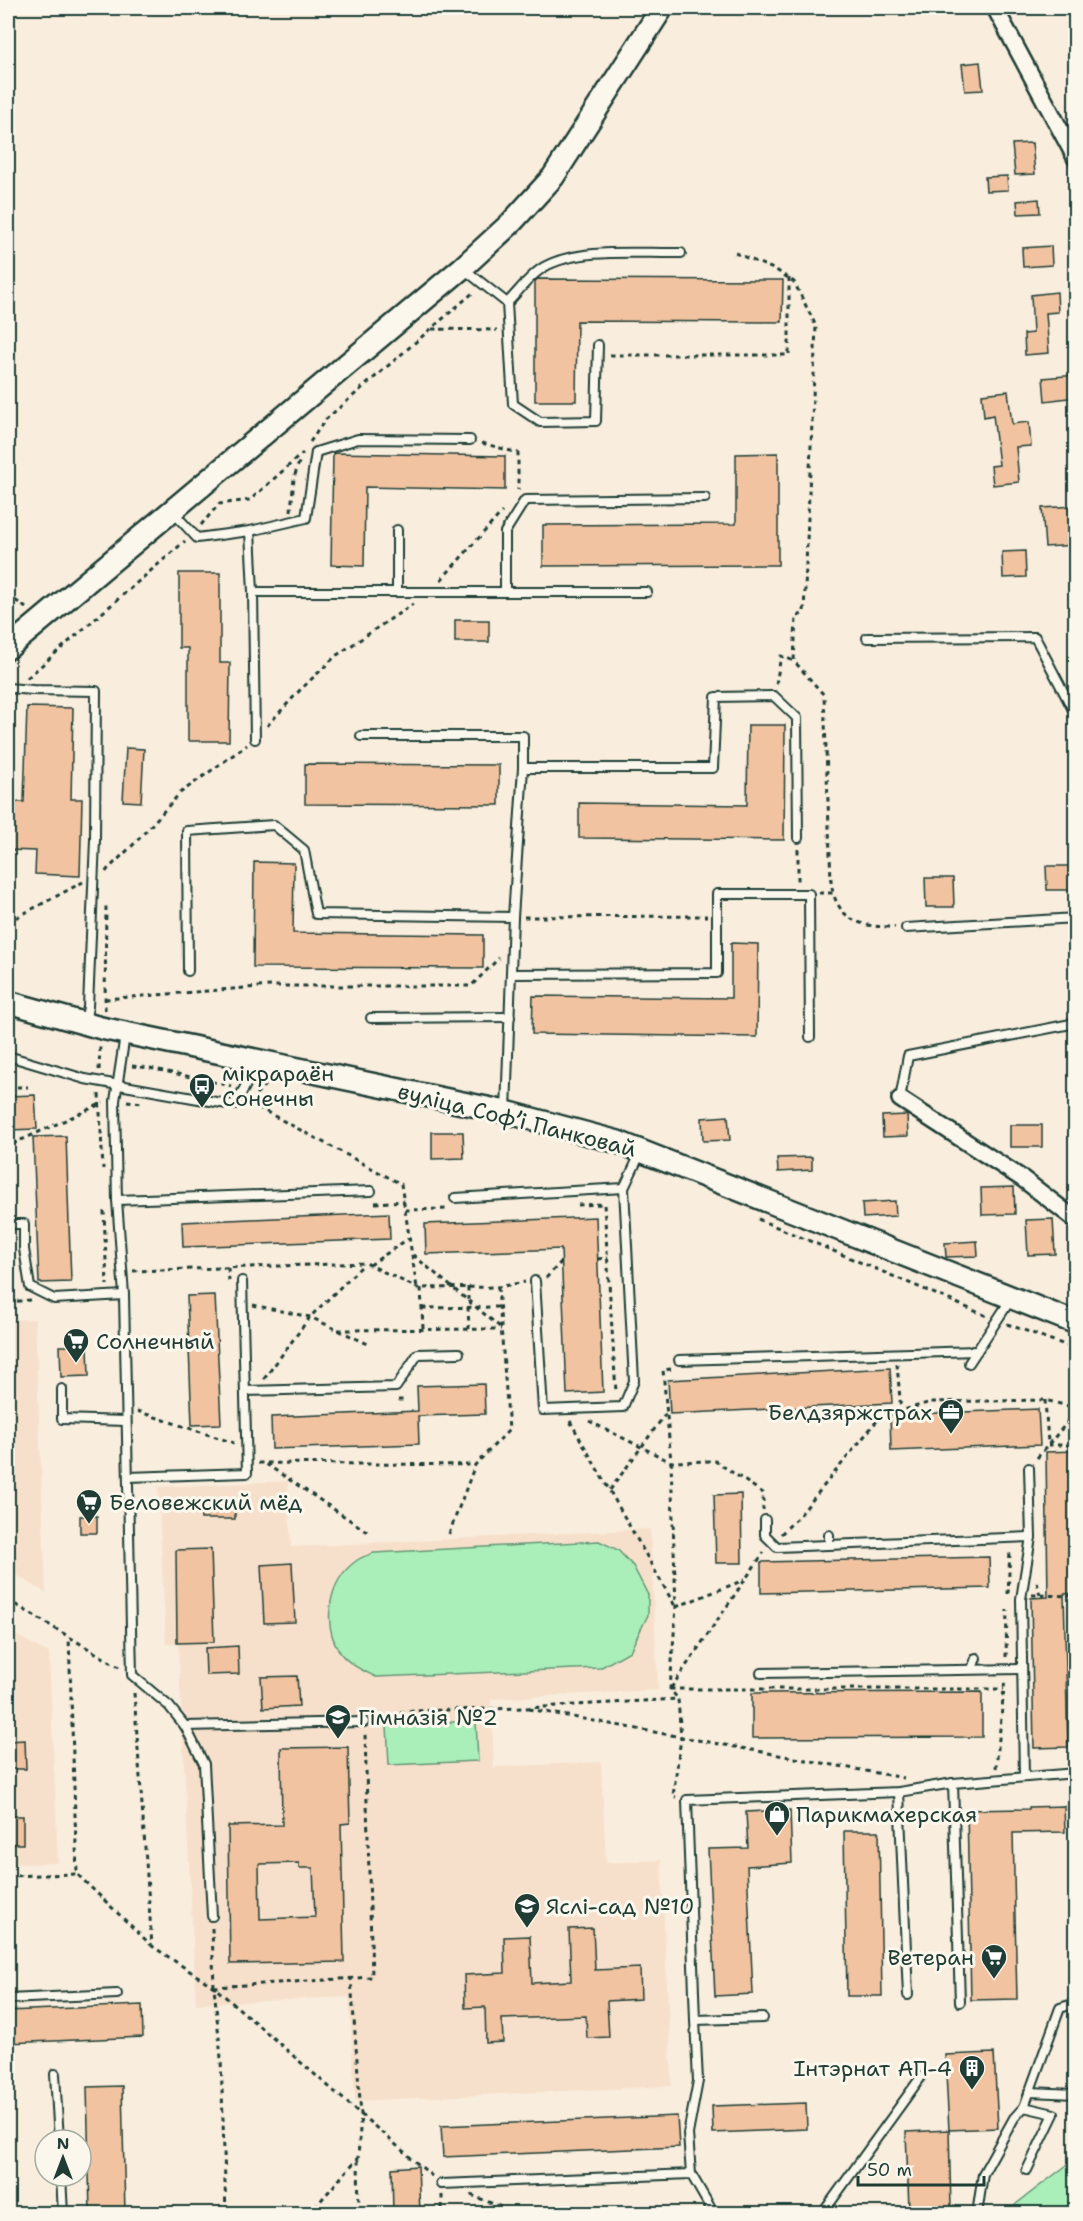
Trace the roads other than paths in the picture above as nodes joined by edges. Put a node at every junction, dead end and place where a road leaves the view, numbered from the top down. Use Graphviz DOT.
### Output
graph roads {
  1 [pos="662,8"];
  2 [pos="994,8"];
  3 [pos="1076,159"];
  4 [pos="681,253"];
  5 [pos="462,268"];
  6 [pos="507,303"];
  7 [pos="598,345"];
  8 [pos="470,440"];
  9 [pos="705,498"];
  10 [pos="171,510"];
  11 [pos="397,530"];
  12 [pos="250,531"];
  13 [pos="397,591"];
  14 [pos="253,592"];
  15 [pos="505,592"];
  16 [pos="647,592"];
  17 [pos="867,638"];
  18 [pos="8,648"];
  19 [pos="11,688"];
  20 [pos="1076,708"];
  21 [pos="361,736"];
  22 [pos="255,739"];
  23 [pos="522,768"];
  24 [pos="798,838"];
  25 [pos="513,916"];
  26 [pos="1076,918"];
  27 [pos="906,927"];
  28 [pos="188,971"];
  29 [pos="511,974"];
  30 [pos="8,1002"];
  31 [pos="510,1017"];
  32 [pos="371,1018"];
  33 [pos="85,1023"];
  34 [pos="1076,1023"];
  35 [pos="125,1034"];
  36 [pos="810,1037"];
  37 [pos="8,1056"];
  38 [pos="251,1069"];
  39 [pos="116,1084"];
  40 [pos="900,1099"];
  41 [pos="506,1112"];
  42 [pos="642,1150"];
  43 [pos="624,1188"];
  44 [pos="371,1191"];
  45 [pos="455,1198"];
  46 [pos="117,1200"];
  47 [pos="1076,1220"];
  48 [pos="8,1224"];
  49 [pos="242,1281"];
  50 [pos="535,1281"];
  51 [pos="124,1295"];
  52 [pos="1011,1299"];
  53 [pos="1076,1323"];
  54 [pos="977,1351"];
  55 [pos="459,1353"];
  56 [pos="679,1360"];
  57 [pos="969,1363"];
  58 [pos="62,1389"];
  59 [pos="245,1391"];
  60 [pos="126,1421"];
  61 [pos="1029,1468"];
  62 [pos="128,1477"];
  63 [pos="765,1520"];
  64 [pos="829,1535"];
  65 [pos="1031,1537"];
  66 [pos="829,1545"];
  67 [pos="976,1658"];
  68 [pos="1022,1669"];
  69 [pos="972,1670"];
  70 [pos="761,1673"];
  71 [pos="364,1722"];
  72 [pos="185,1726"];
  73 [pos="1076,1773"];
  74 [pos="1024,1777"];
  75 [pos="953,1783"];
  76 [pos="898,1792"];
  77 [pos="212,1916"];
  78 [pos="117,1994"];
  79 [pos="908,1995"];
  80 [pos="8,1999"];
  81 [pos="960,2002"];
  82 [pos="1076,2003"];
  83 [pos="763,2018"];
  84 [pos="695,2020"];
  85 [pos="55,2073"];
  86 [pos="921,2078"];
  87 [pos="1029,2092"];
  88 [pos="1076,2094"];
  89 [pos="1024,2107"];
  90 [pos="57,2128"];
  91 [pos="1027,2170"];
  92 [pos="691,2174"];
  93 [pos="441,2184"];
  94 [pos="62,2188"];
  95 [pos="63,2214"];
  96 [pos="714,2214"];
  97 [pos="822,2214"];
  98 [pos="977,2214"];
  1 -- 5 [label="main road"];
  2 -- 3 [label="street"];
  4 -- 6 [label="lane"];
  5 -- 6 [label="lane"];
  5 -- 10 [label="main road"];
  6 -- 7 [label="lane"];
  8 -- 12 [label="lane"];
  9 -- 15 [label="lane"];
  10 -- 12 [label="lane"];
  10 -- 18 [label="main road"];
  11 -- 13 [label="lane"];
  12 -- 14 [label="lane"];
  13 -- 14 [label="lane"];
  13 -- 15 [label="lane"];
  14 -- 22 [label="lane"];
  15 -- 16 [label="lane"];
  17 -- 20 [label="lane"];
  19 -- 33 [label="lane"];
  21 -- 23 [label="lane"];
  23 -- 24 [label="lane"];
  23 -- 25 [label="lane"];
  25 -- 28 [label="lane"];
  25 -- 29 [label="lane"];
  26 -- 27 [label="lane"];
  29 -- 31 [label="lane"];
  29 -- 36 [label="lane"];
  30 -- 33 [label="main road, вуліца Софʼі Панковай"];
  31 -- 32 [label="lane"];
  31 -- 41 [label="lane"];
  33 -- 35 [label="main road, вуліца Софʼі Панковай"];
  34 -- 40 [label="lane"];
  35 -- 38 [label="main road, вуліца Софʼі Панковай"];
  35 -- 39 [label="lane"];
  37 -- 39 [label="lane"];
  38 -- 39 [label="lane"];
  38 -- 41 [label="main road, вуліца Софʼі Панковай"];
  39 -- 46 [label="lane"];
  40 -- 47 [label="street"];
  41 -- 42 [label="main road, вуліца Софʼі Панковай"];
  42 -- 43 [label="lane"];
  42 -- 52 [label="main road, вуліца Софʼі Панковай"];
  43 -- 45 [label="lane"];
  43 -- 50 [label="lane"];
  44 -- 46 [label="lane"];
  46 -- 51 [label="lane"];
  48 -- 51 [label="lane"];
  49 -- 59 [label="lane"];
  51 -- 60 [label="lane"];
  52 -- 53 [label="main road, вуліца Софʼі Панковай"];
  52 -- 54 [label="lane"];
  54 -- 56 [label="lane"];
  54 -- 57 [label="lane"];
  55 -- 59 [label="lane"];
  58 -- 60 [label="lane"];
  59 -- 62 [label="lane"];
  60 -- 62 [label="lane"];
  61 -- 65 [label="lane"];
  62 -- 72 [label="lane"];
  63 -- 66 [label="lane"];
  64 -- 66 [label="lane"];
  65 -- 66 [label="lane"];
  65 -- 68 [label="lane"];
  67 -- 69 [label="lane"];
  68 -- 69 [label="lane"];
  68 -- 74 [label="lane"];
  69 -- 70 [label="lane"];
  71 -- 72 [label="lane"];
  72 -- 77 [label="lane"];
  73 -- 74 [label="lane"];
  74 -- 75 [label="lane"];
  75 -- 76 [label="lane"];
  75 -- 81 [label="lane"];
  76 -- 79 [label="lane"];
  76 -- 84 [label="lane"];
  78 -- 80 [label="lane"];
  82 -- 87 [label="lane"];
  83 -- 84 [label="lane"];
  84 -- 92 [label="lane"];
  85 -- 90 [label="lane"];
  86 -- 97 [label="lane"];
  87 -- 88 [label="lane"];
  87 -- 89 [label="lane"];
  89 -- 91 [label="lane"];
  89 -- 98 [label="lane"];
  92 -- 93 [label="lane"];
  92 -- 96 [label="lane"];
  94 -- 95 [label="lane"];
}
